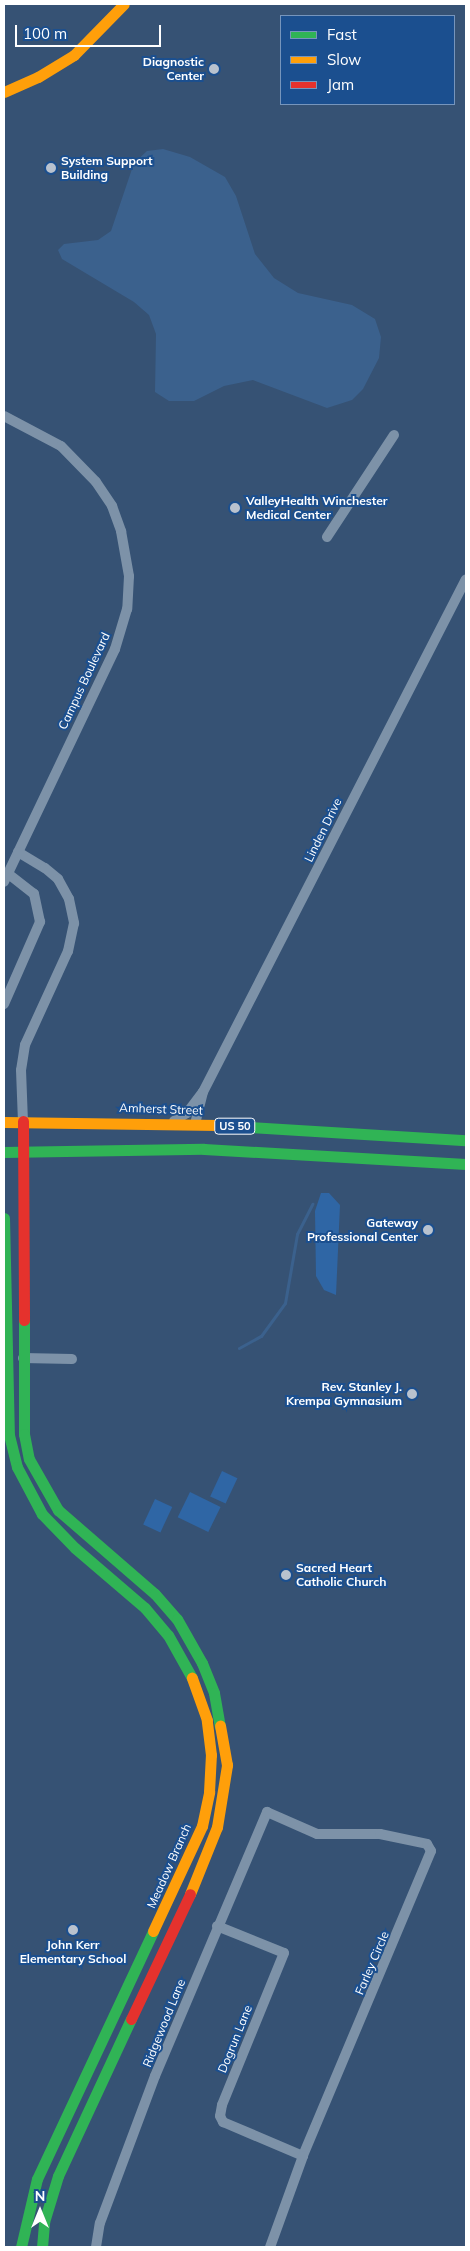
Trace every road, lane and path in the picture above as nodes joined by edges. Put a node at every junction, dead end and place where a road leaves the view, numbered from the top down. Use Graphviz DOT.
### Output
graph roads {
  1 [pos="124,4"];
  2 [pos="4,92"];
  3 [pos="4,416"];
  4 [pos="394,435"];
  5 [pos="327,537"];
  6 [pos="466,579"];
  7 [pos="18,852"];
  8 [pos="6,878"];
  9 [pos="4,1004"];
  10 [pos="203,1092"];
  11 [pos="22,1121"];
  12 [pos="4,1122"];
  13 [pos="170,1123"];
  14 [pos="195,1124"];
  15 [pos="226,1126"];
  16 [pos="466,1140"];
  17 [pos="136,1148"];
  18 [pos="186,1149"];
  19 [pos="23,1151"];
  20 [pos="4,1152"];
  21 [pos="466,1164"];
  22 [pos="4,1218"];
  23 [pos="5,1358"];
  24 [pos="23,1358"];
  25 [pos="72,1359"];
  26 [pos="267,1812"];
  27 [pos="217,1926"];
  28 [pos="303,2156"];
  29 [pos="21,2247"];
  30 [pos="42,2247"];
  31 [pos="96,2247"];
  32 [pos="270,2247"];
  1 -- 2 [label="main road"];
  3 -- 7 [label="street, Campus Boulevard"];
  4 -- 5 [label="street"];
  6 -- 10 [label="street, Linden Drive"];
  7 -- 8 [label="street, Campus Boulevard"];
  7 -- 11 [label="street"];
  8 -- 9 [label="street, Campus Boulevard"];
  10 -- 13 [label="street, Linden Drive"];
  10 -- 14 [label="street, Linden Drive"];
  11 -- 12 [label="main road, Amherst Street / US 50"];
  11 -- 13 [label="main road, Amherst Street / US 50"];
  11 -- 19 [label="main road"];
  13 -- 14 [label="main road, Amherst Street / US 50"];
  14 -- 15 [label="main road, Amherst Street / US 50"];
  14 -- 17 [label="main road"];
  15 -- 16 [label="main road, Amherst Street / US 50"];
  15 -- 18 [label="main road"];
  17 -- 18 [label="main road, US 50"];
  17 -- 19 [label="main road, US 50"];
  18 -- 21 [label="main road, US 50"];
  19 -- 20 [label="main road, US 50"];
  19 -- 24 [label="main road"];
  22 -- 23 [label="main road"];
  23 -- 24 [label="main road"];
  23 -- 29 [label="main road, Meadow Branch"];
  24 -- 25 [label="street"];
  24 -- 30 [label="main road"];
  26 -- 27 [label="street, Ridgewood Lane"];
  26 -- 28 [label="street, Farley Circle"];
  27 -- 28 [label="street, Dogrun Lane"];
  27 -- 31 [label="street, Ridgewood Lane"];
  28 -- 32 [label="street, Farley Circle"];
}
